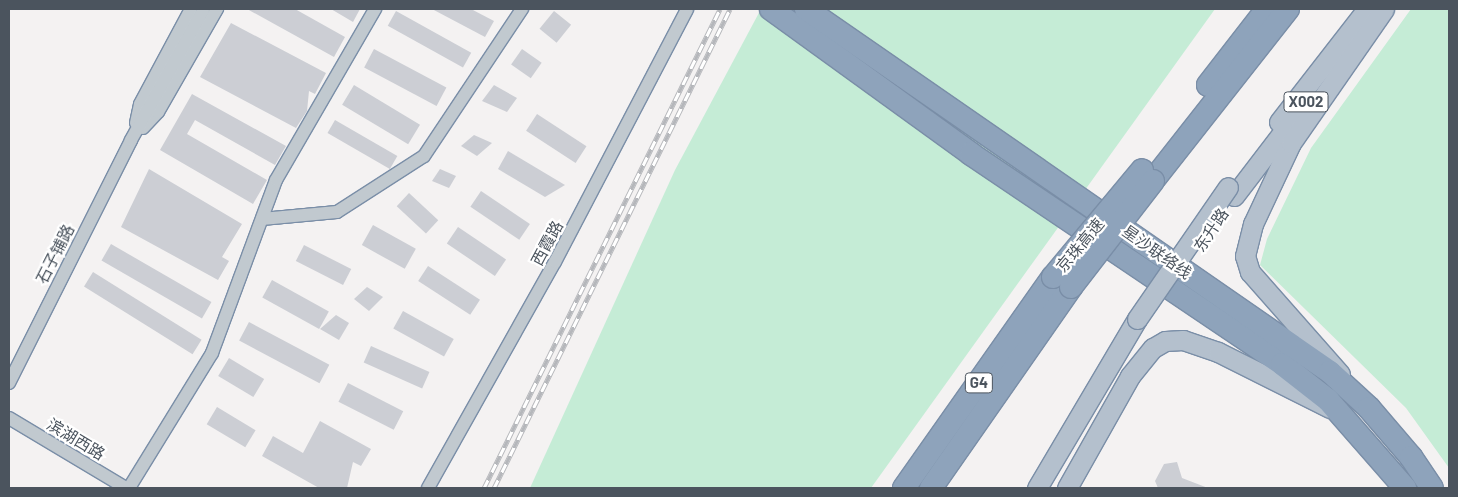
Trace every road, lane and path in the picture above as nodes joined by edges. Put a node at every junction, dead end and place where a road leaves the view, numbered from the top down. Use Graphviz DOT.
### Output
graph roads {
  1 [pos="191,9"];
  2 [pos="204,9"];
  3 [pos="217,9"];
  4 [pos="375,9"];
  5 [pos="522,9"];
  6 [pos="687,9"];
  7 [pos="771,9"];
  8 [pos="806,9"];
  9 [pos="1267,9"];
  10 [pos="1288,9"];
  11 [pos="1367,9"];
  12 [pos="1378,9"];
  13 [pos="1384,9"];
  14 [pos="131,140"];
  15 [pos="1148,174"];
  16 [pos="1231,191"];
  17 [pos="262,219"];
  18 [pos="1062,282"];
  19 [pos="1142,322"];
  20 [pos="9,383"];
  21 [pos="1363,402"];
  22 [pos="1340,413"];
  23 [pos="9,418"];
  24 [pos="970,433"];
  25 [pos="128,488"];
  26 [pos="428,488"];
  27 [pos="904,488"];
  28 [pos="931,488"];
  29 [pos="935,488"];
  30 [pos="1037,488"];
  31 [pos="1046,488"];
  32 [pos="1067,488"];
  33 [pos="1405,488"];
  34 [pos="1432,488"];
  1 -- 14 [label="street, 石子铺路"];
  2 -- 14 [label="street, 石子铺路"];
  3 -- 14 [label="street, 石子铺路"];
  4 -- 17 [label="street"];
  5 -- 17 [label="street"];
  6 -- 26 [label="street, 西霞路"];
  7 -- 22 [label="highway"];
  8 -- 21 [label="highway, 星沙联络线"];
  9 -- 15 [label="highway, 京珠高速 / G4"];
  10 -- 15 [label="highway, 京珠高速 / G4"];
  11 -- 16 [label="main road, 东升路 / X002"];
  12 -- 16 [label="main road, 东升路 / X002"];
  13 -- 21 [label="main road"];
  14 -- 20 [label="street, 石子铺路"];
  15 -- 18 [label="highway, 京珠高速 / G4, bridge"];
  16 -- 19 [label="main road, 东升路, bridge"];
  17 -- 25 [label="street"];
  18 -- 24 [label="highway, 京珠高速 / G4"];
  18 -- 27 [label="highway, 京珠高速 / G4"];
  19 -- 30 [label="main road, 东升路"];
  19 -- 31 [label="main road, 东升路"];
  21 -- 34 [label="highway, 星沙联络线"];
  22 -- 32 [label="main road"];
  22 -- 33 [label="highway"];
  23 -- 25 [label="street, 滨湖西路"];
  24 -- 28 [label="highway, 京珠高速 / G4"];
  24 -- 29 [label="highway"];
}
